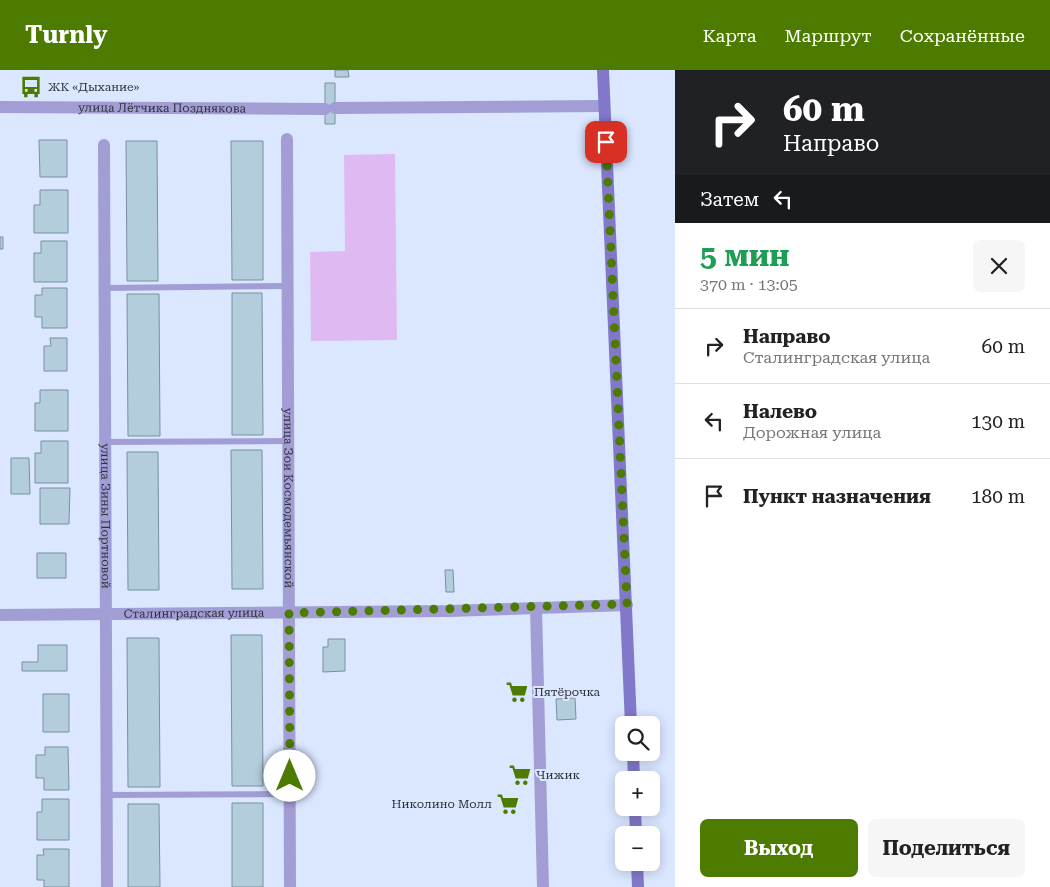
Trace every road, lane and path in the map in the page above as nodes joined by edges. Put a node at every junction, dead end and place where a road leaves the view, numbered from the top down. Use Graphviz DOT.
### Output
graph roads {
  1 [pos="603,70"];
  2 [pos="604,106"];
  3 [pos="0,108"];
  4 [pos="287,139"];
  5 [pos="104,145"];
  6 [pos="287,286"];
  7 [pos="104,288"];
  8 [pos="288,441"];
  9 [pos="104,442"];
  10 [pos="627,604"];
  11 [pos="536,608"];
  12 [pos="289,613"];
  13 [pos="0,615"];
  14 [pos="105,615"];
  15 [pos="632,716"];
  16 [pos="290,794"];
  17 [pos="106,795"];
  18 [pos="637,871"];
  19 [pos="107,887"];
  20 [pos="290,887"];
  21 [pos="543,887"];
  22 [pos="638,887"];
  1 -- 2 [label="main road"];
  2 -- 3 [label="street, улица Лётчика Позднякова"];
  2 -- 10 [label="main road"];
  4 -- 6 [label="street, улица Зои Космодемьянской"];
  5 -- 7 [label="street, улица Зины Портновой"];
  6 -- 7 [label="lane"];
  6 -- 8 [label="street, улица Зои Космодемьянской"];
  7 -- 9 [label="street, улица Зины Портновой"];
  8 -- 9 [label="lane"];
  8 -- 12 [label="street, улица Зои Космодемьянской"];
  9 -- 14 [label="street, улица Зины Портновой"];
  10 -- 11 [label="street, Сталинградская улица"];
  10 -- 15 [label="main road"];
  11 -- 12 [label="street, Сталинградская улица"];
  11 -- 21 [label="street"];
  12 -- 14 [label="street, Сталинградская улица"];
  12 -- 16 [label="street, улица Зои Космодемьянской"];
  13 -- 14 [label="street, Сталинградская улица"];
  14 -- 17 [label="street, улица Зины Портновой"];
  16 -- 17 [label="lane"];
  16 -- 20 [label="street, улица Зои Космодемьянской"];
  17 -- 19 [label="street, улица Зины Портновой"];
  18 -- 22 [label="main road"];
}
